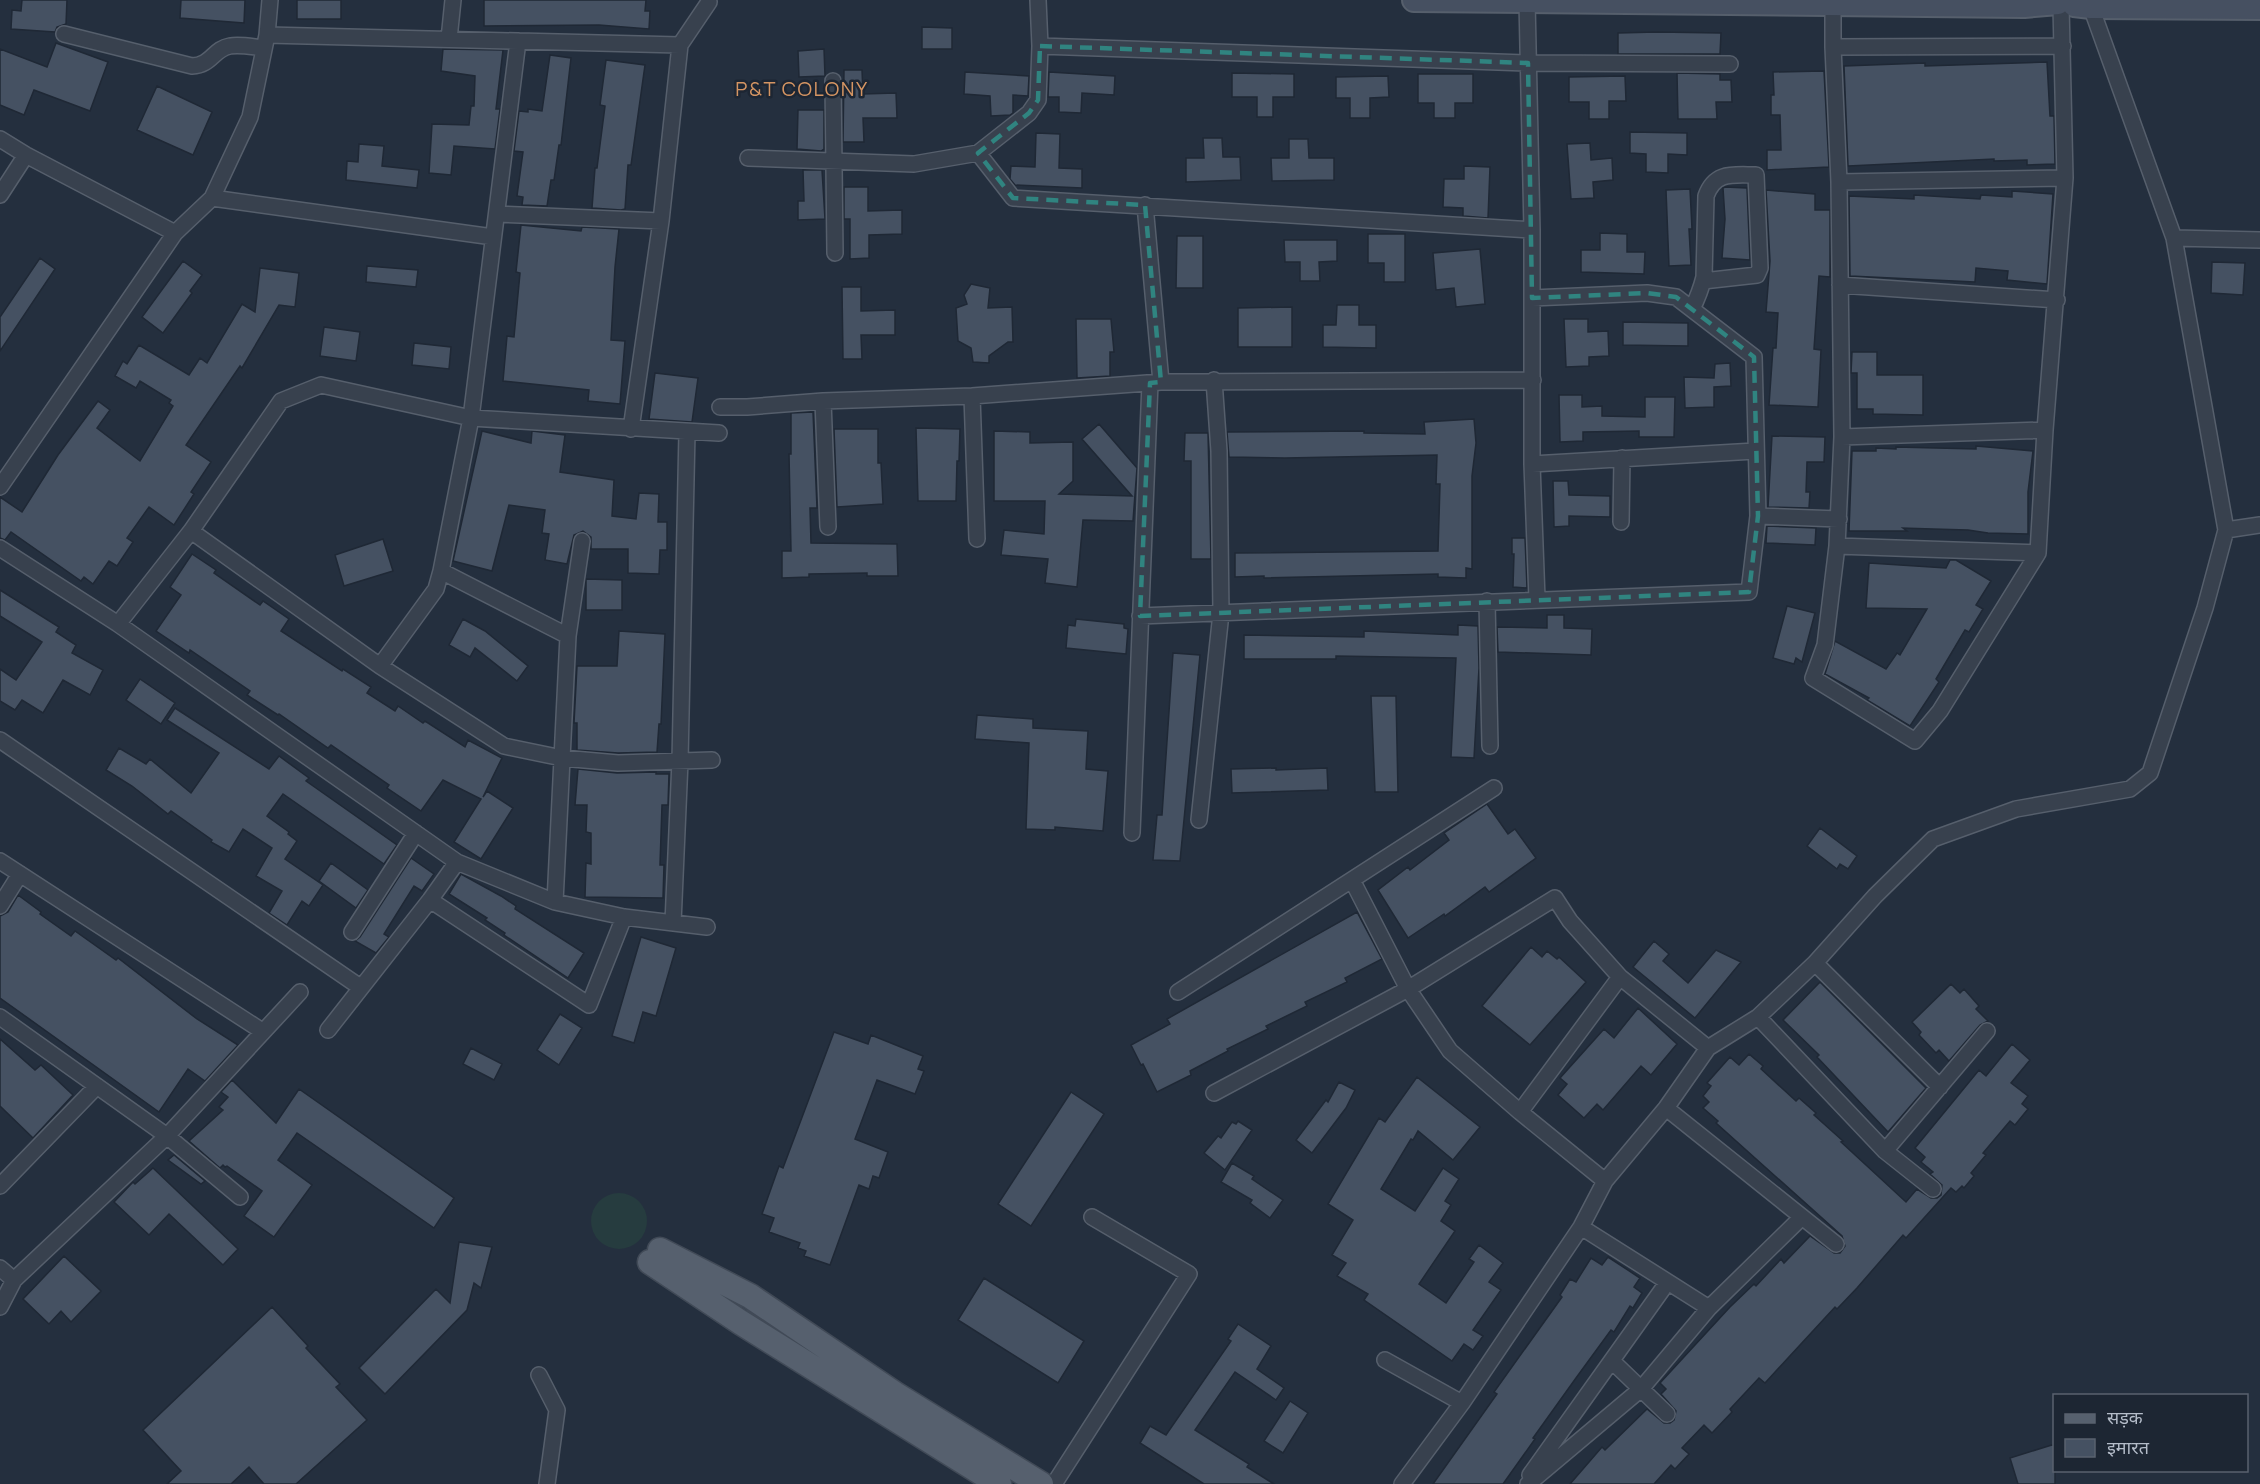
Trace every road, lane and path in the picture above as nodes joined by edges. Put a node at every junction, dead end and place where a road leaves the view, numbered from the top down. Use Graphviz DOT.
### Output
graph roads {
  1 [pos="270,0"];
  2 [pos="453,0"];
  3 [pos="1038,0"];
  4 [pos="1414,0"];
  5 [pos="1519,1"];
  6 [pos="709,2"];
  7 [pos="1833,4"];
  8 [pos="2070,4"];
  9 [pos="2260,8"];
  10 [pos="64,34"];
  11 [pos="449,39"];
  12 [pos="265,41"];
  13 [pos="518,41"];
  14 [pos="680,45"];
  15 [pos="1040,46"];
  16 [pos="2063,46"];
  17 [pos="1833,47"];
  18 [pos="1528,63"];
  19 [pos="1730,64"];
  20 [pos="832,81"];
  21 [pos="0,139"];
  22 [pos="978,153"];
  23 [pos="26,155"];
  24 [pos="748,159"];
  25 [pos="834,160"];
  26 [pos="2065,177"];
  27 [pos="1839,182"];
  28 [pos="0,195"];
  29 [pos="212,198"];
  30 [pos="1146,205"];
  31 [pos="497,214"];
  32 [pos="662,221"];
  33 [pos="1532,230"];
  34 [pos="176,233"];
  35 [pos="493,237"];
  36 [pos="2174,238"];
  37 [pos="2260,240"];
  38 [pos="835,253"];
  39 [pos="1703,281"];
  40 [pos="1840,285"];
  41 [pos="1532,298"];
  42 [pos="2057,300"];
  43 [pos="1692,309"];
  44 [pos="1533,380"];
  45 [pos="1214,381"];
  46 [pos="1156,382"];
  47 [pos="972,396"];
  48 [pos="823,400"];
  49 [pos="720,407"];
  50 [pos="471,418"];
  51 [pos="631,429"];
  52 [pos="2045,430"];
  53 [pos="687,432"];
  54 [pos="719,433"];
  55 [pos="1842,437"];
  56 [pos="1755,451"];
  57 [pos="1622,458"];
  58 [pos="1533,465"];
  59 [pos="0,487"];
  60 [pos="1758,516"];
  61 [pos="1839,519"];
  62 [pos="1621,522"];
  63 [pos="2260,525"];
  64 [pos="828,527"];
  65 [pos="2226,530"];
  66 [pos="190,531"];
  67 [pos="977,539"];
  68 [pos="582,541"];
  69 [pos="1837,546"];
  70 [pos="0,548"];
  71 [pos="2038,553"];
  72 [pos="441,572"];
  73 [pos="1537,599"];
  74 [pos="1487,601"];
  75 [pos="1221,613"];
  76 [pos="1140,616"];
  77 [pos="118,624"];
  78 [pos="568,636"];
  79 [pos="380,666"];
  80 [pos="0,740"];
  81 [pos="1490,746"];
  82 [pos="562,758"];
  83 [pos="712,760"];
  84 [pos="680,761"];
  85 [pos="1494,788"];
  86 [pos="1199,820"];
  87 [pos="416,833"];
  88 [pos="1132,833"];
  89 [pos="0,861"];
  90 [pos="456,862"];
  91 [pos="20,874"];
  92 [pos="1352,880"];
  93 [pos="430,900"];
  94 [pos="555,902"];
  95 [pos="0,906"];
  96 [pos="624,917"];
  97 [pos="673,923"];
  98 [pos="707,927"];
  99 [pos="352,932"];
  100 [pos="1815,963"];
  101 [pos="1620,977"];
  102 [pos="360,987"];
  103 [pos="1408,989"];
  104 [pos="300,992"];
  105 [pos="1178,992"];
  106 [pos="0,1017"];
  107 [pos="1758,1017"];
  108 [pos="328,1030"];
  109 [pos="262,1031"];
  110 [pos="1988,1031"];
  111 [pos="1708,1048"];
  112 [pos="98,1086"];
  113 [pos="1940,1087"];
  114 [pos="1214,1093"];
  115 [pos="1666,1108"];
  116 [pos="1520,1112"];
  117 [pos="167,1136"];
  118 [pos="1885,1151"];
  119 [pos="1605,1181"];
  120 [pos="0,1186"];
  121 [pos="1933,1189"];
  122 [pos="240,1197"];
  123 [pos="1092,1217"];
  124 [pos="1802,1217"];
  125 [pos="1581,1227"];
  126 [pos="1836,1244"];
  127 [pos="0,1268"];
  128 [pos="1667,1282"];
  129 [pos="7,1289"];
  130 [pos="0,1307"];
  131 [pos="1709,1308"];
  132 [pos="1384,1360"];
  133 [pos="1612,1361"];
  134 [pos="539,1375"];
  135 [pos="1641,1389"];
  136 [pos="1462,1403"];
  137 [pos="1666,1414"];
  138 [pos="547,1484"];
  139 [pos="999,1484"];
  140 [pos="1041,1484"];
  141 [pos="1054,1484"];
  142 [pos="1402,1484"];
  143 [pos="1523,1484"];
  144 [pos="1528,1484"];
  1 -- 12 [label="street"];
  2 -- 11 [label="street"];
  3 -- 15 [label="street"];
  4 -- 5 [label="main road"];
  5 -- 7 [label="main road"];
  5 -- 18 [label="street"];
  6 -- 14 [label="street"];
  7 -- 8 [label="main road"];
  7 -- 17 [label="street"];
  8 -- 9 [label="main road"];
  8 -- 16 [label="street"];
  8 -- 36 [label="street"];
  10 -- 12 [label="street"];
  11 -- 12 [label="street"];
  11 -- 13 [label="street"];
  12 -- 29 [label="street"];
  13 -- 14 [label="street"];
  13 -- 31 [label="street"];
  14 -- 32 [label="street"];
  15 -- 18 [label="street"];
  15 -- 22 [label="street"];
  16 -- 17 [label="street"];
  16 -- 26 [label="street"];
  17 -- 27 [label="street"];
  18 -- 19 [label="street"];
  18 -- 33 [label="street"];
  20 -- 25 [label="street"];
  21 -- 23 [label="street"];
  22 -- 25 [label="street"];
  22 -- 30 [label="street"];
  23 -- 28 [label="street"];
  23 -- 34 [label="street"];
  24 -- 25 [label="street"];
  25 -- 38 [label="street"];
  26 -- 27 [label="street"];
  26 -- 42 [label="street"];
  27 -- 40 [label="street"];
  29 -- 34 [label="street"];
  29 -- 35 [label="street"];
  30 -- 33 [label="street"];
  30 -- 46 [label="street"];
  31 -- 32 [label="street"];
  31 -- 35 [label="street"];
  32 -- 51 [label="street"];
  33 -- 41 [label="street"];
  34 -- 59 [label="street"];
  35 -- 50 [label="street"];
  36 -- 37 [label="street"];
  36 -- 65 [label="street"];
  39 -- 39 [label="street"];
  39 -- 43 [label="street"];
  40 -- 42 [label="street"];
  40 -- 55 [label="street"];
  41 -- 43 [label="street"];
  41 -- 44 [label="street"];
  42 -- 52 [label="street"];
  43 -- 56 [label="street"];
  44 -- 45 [label="street"];
  44 -- 58 [label="street"];
  45 -- 46 [label="street"];
  45 -- 75 [label="street"];
  46 -- 47 [label="street"];
  46 -- 76 [label="street"];
  47 -- 48 [label="street"];
  47 -- 67 [label="street"];
  48 -- 49 [label="street"];
  48 -- 64 [label="street"];
  50 -- 51 [label="street"];
  50 -- 66 [label="street"];
  50 -- 72 [label="street"];
  51 -- 53 [label="street"];
  52 -- 55 [label="street"];
  52 -- 71 [label="street"];
  53 -- 54 [label="street"];
  53 -- 84 [label="street"];
  55 -- 61 [label="street"];
  56 -- 57 [label="street"];
  56 -- 60 [label="street"];
  57 -- 58 [label="street"];
  57 -- 62 [label="street"];
  58 -- 73 [label="street"];
  60 -- 61 [label="street"];
  60 -- 73 [label="street"];
  61 -- 69 [label="street"];
  63 -- 65 [label="street"];
  65 -- 100 [label="street"];
  66 -- 77 [label="street"];
  66 -- 79 [label="street"];
  68 -- 78 [label="street"];
  69 -- 71 [label="street"];
  69 -- 71 [label="street"];
  70 -- 77 [label="street"];
  72 -- 78 [label="street"];
  72 -- 79 [label="street"];
  73 -- 74 [label="street"];
  74 -- 75 [label="street"];
  74 -- 81 [label="street"];
  75 -- 76 [label="street"];
  75 -- 86 [label="street"];
  76 -- 88 [label="street"];
  77 -- 87 [label="street"];
  78 -- 82 [label="street"];
  79 -- 82 [label="street"];
  80 -- 102 [label="street"];
  82 -- 84 [label="street"];
  82 -- 94 [label="street"];
  83 -- 84 [label="street"];
  84 -- 97 [label="street"];
  85 -- 92 [label="street"];
  87 -- 90 [label="street"];
  87 -- 99 [label="street"];
  89 -- 91 [label="street"];
  90 -- 93 [label="street"];
  90 -- 94 [label="street"];
  91 -- 95 [label="street"];
  91 -- 109 [label="street"];
  92 -- 103 [label="street"];
  92 -- 105 [label="street"];
  93 -- 96 [label="street"];
  93 -- 102 [label="street"];
  94 -- 96 [label="street"];
  96 -- 97 [label="street"];
  97 -- 98 [label="street"];
  100 -- 107 [label="street"];
  100 -- 113 [label="street"];
  101 -- 103 [label="street"];
  101 -- 111 [label="street"];
  101 -- 116 [label="street"];
  102 -- 108 [label="street"];
  103 -- 114 [label="street"];
  103 -- 116 [label="street"];
  104 -- 109 [label="street"];
  106 -- 112 [label="street"];
  107 -- 111 [label="street"];
  107 -- 118 [label="street"];
  109 -- 117 [label="street"];
  110 -- 113 [label="street"];
  111 -- 115 [label="street"];
  112 -- 117 [label="street"];
  112 -- 120 [label="street"];
  113 -- 118 [label="street"];
  115 -- 119 [label="street"];
  115 -- 124 [label="street"];
  116 -- 119 [label="street"];
  117 -- 122 [label="street"];
  117 -- 129 [label="street"];
  118 -- 121 [label="street"];
  119 -- 125 [label="street"];
  123 -- 141 [label="street"];
  124 -- 126 [label="street"];
  124 -- 131 [label="street"];
  125 -- 128 [label="street"];
  125 -- 136 [label="street"];
  127 -- 129 [label="street"];
  128 -- 131 [label="street"];
  128 -- 133 [label="street"];
  129 -- 130 [label="street"];
  131 -- 135 [label="street"];
  132 -- 136 [label="street"];
  133 -- 135 [label="street"];
  133 -- 143 [label="street"];
  134 -- 138 [label="street"];
  135 -- 137 [label="street"];
  135 -- 144 [label="street"];
  136 -- 142 [label="street"];
  139 -- 140 [label="main road"];
}
